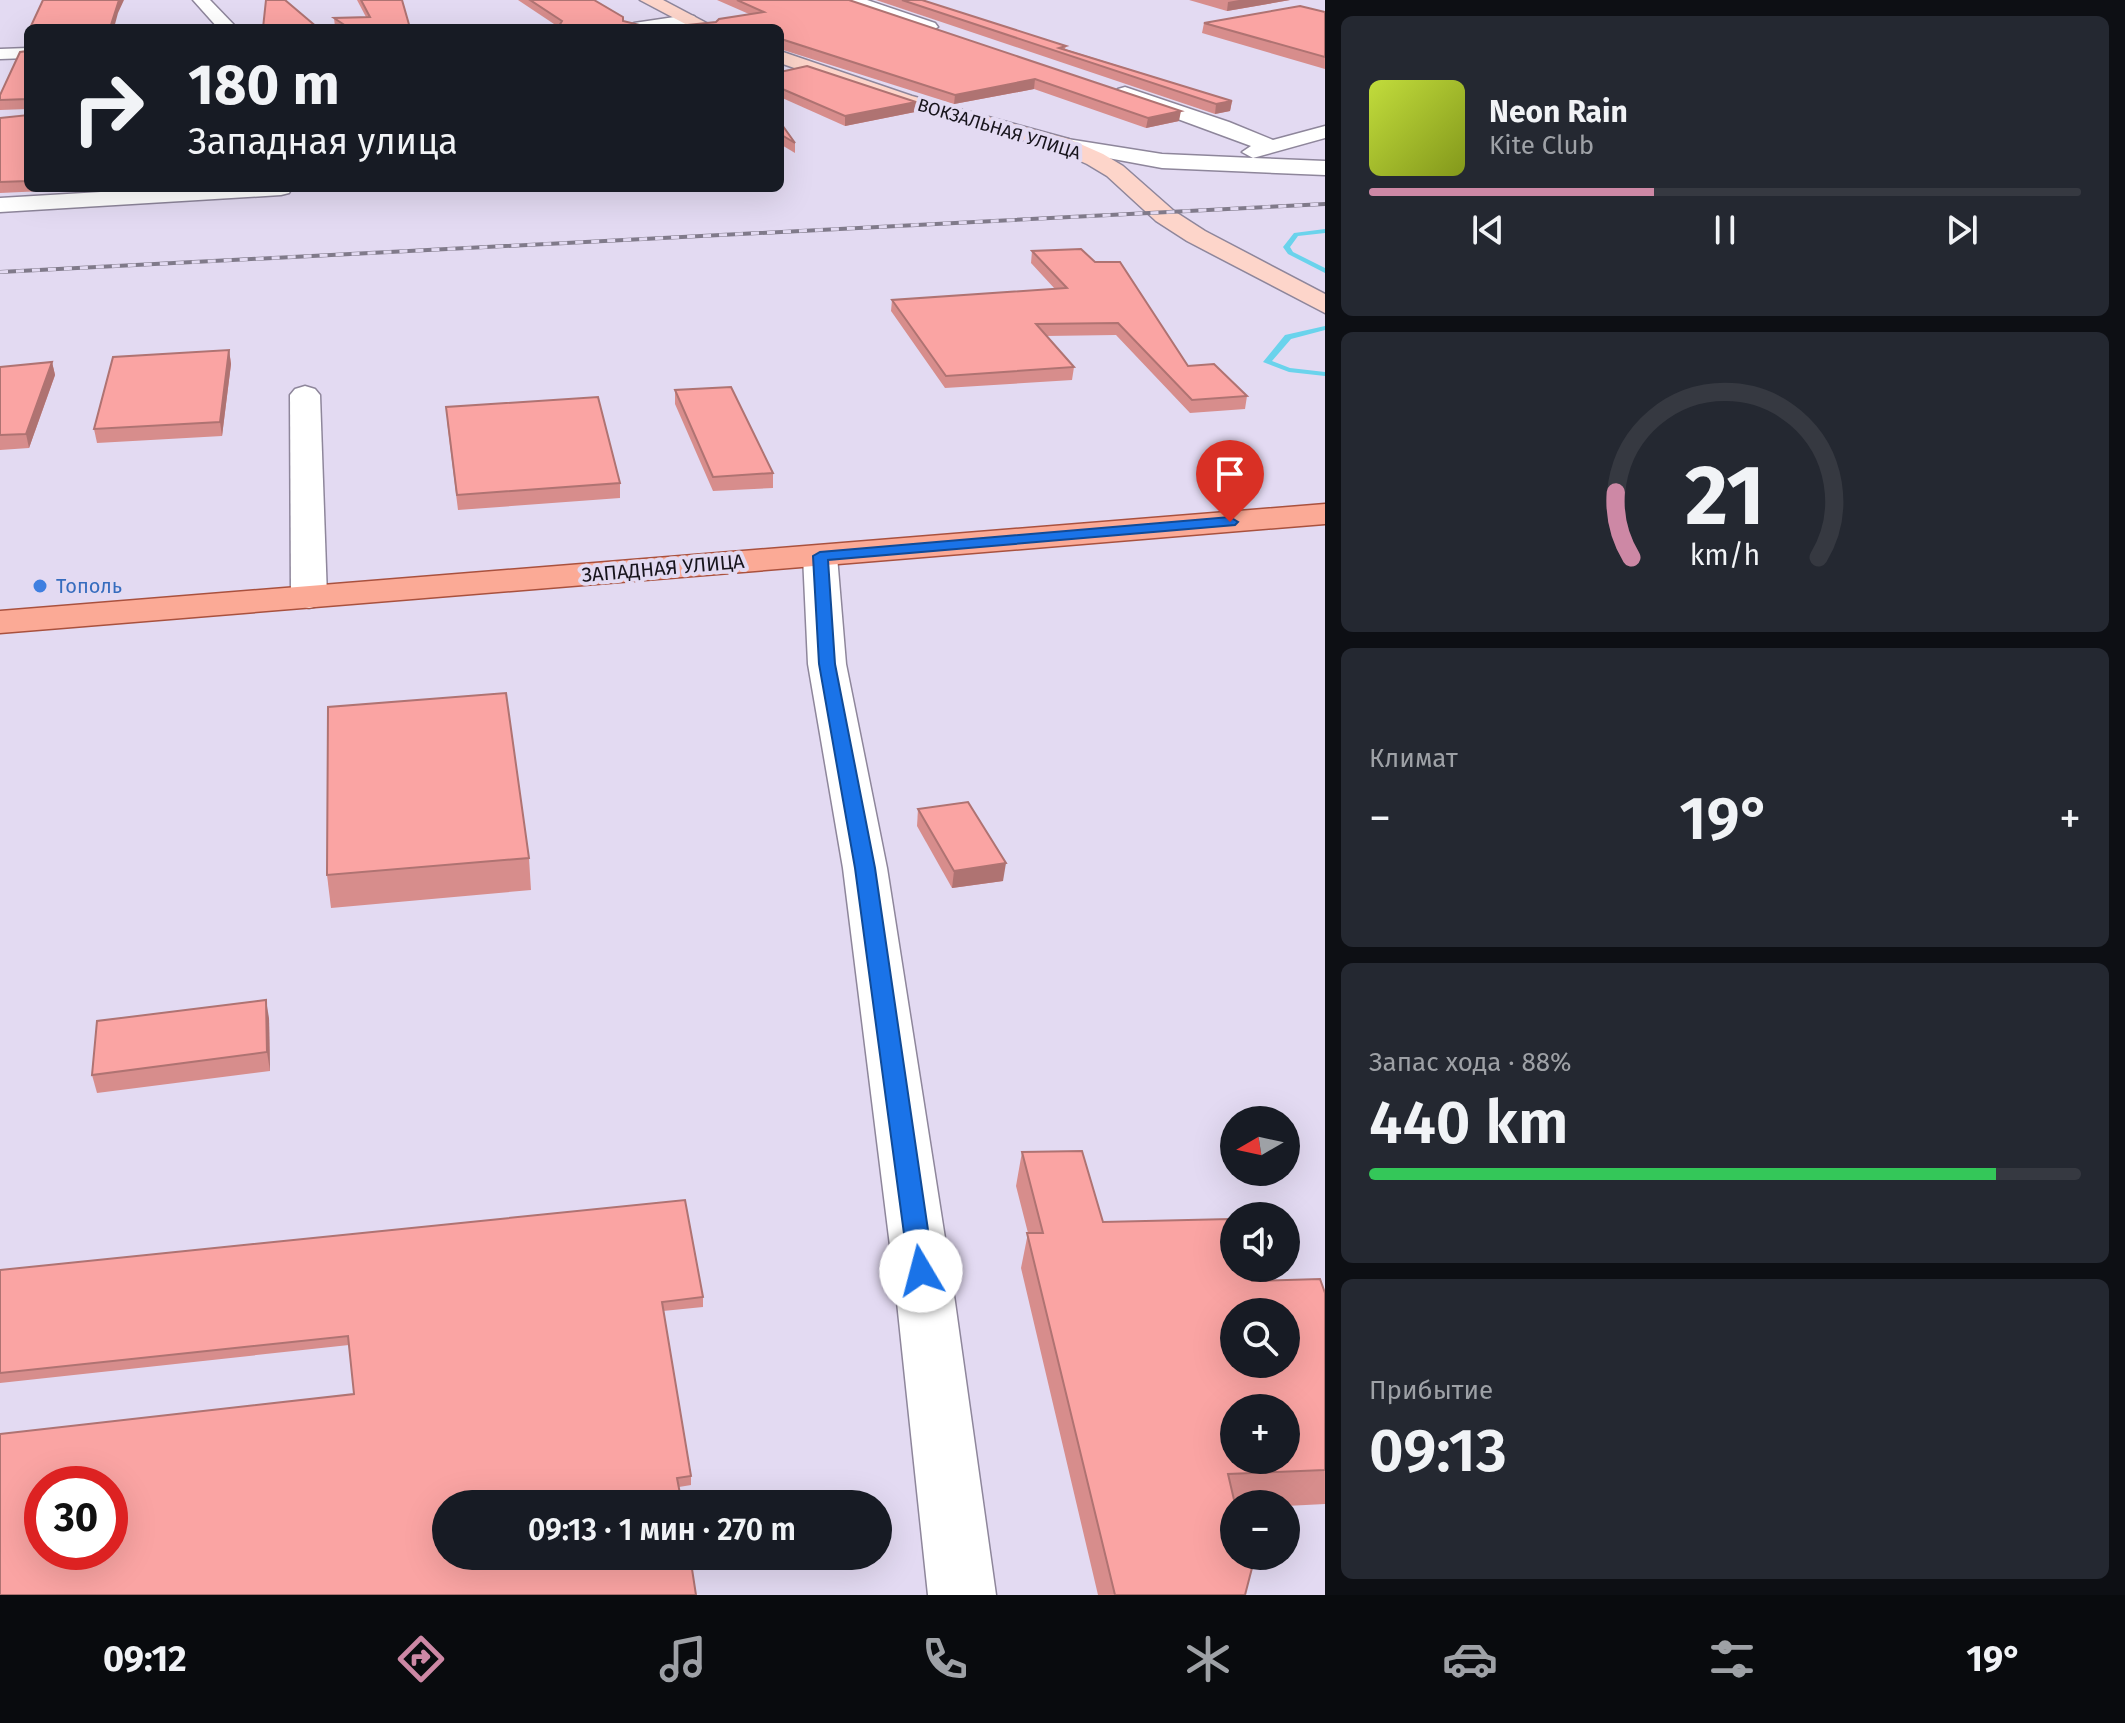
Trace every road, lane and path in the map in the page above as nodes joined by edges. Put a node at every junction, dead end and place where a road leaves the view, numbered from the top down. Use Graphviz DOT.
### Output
graph roads {
  1 [pos="201,0"];
  2 [pos="649,0"];
  3 [pos="851,0"];
  4 [pos="688,20"];
  5 [pos="224,24"];
  6 [pos="661,24"];
  7 [pos="698,24"];
  8 [pos="947,34"];
  9 [pos="24,53"];
  10 [pos="0,54"];
  11 [pos="784,59"];
  12 [pos="806,67"];
  13 [pos="784,72"];
  14 [pos="1107,88"];
  15 [pos="1325,132"];
  16 [pos="1061,144"];
  17 [pos="1272,147"];
  18 [pos="1212,164"];
  19 [pos="1325,168"];
  20 [pos="1138,191"];
  21 [pos="215,192"];
  22 [pos="0,205"];
  23 [pos="1325,305"];
  24 [pos="305,395"];
  25 [pos="1325,514"];
  26 [pos="820,556"];
  27 [pos="309,597"];
  28 [pos="0,622"];
  29 [pos="962,1595"];
  1 -- 5 [label="street"];
  2 -- 4 [label="main road"];
  3 -- 8 [label="street"];
  4 -- 6 [label="street"];
  4 -- 7 [label="main road"];
  9 -- 10 [label="street"];
  11 -- 12 [label="main road, ВОКЗАЛЬНАЯ УЛИЦА"];
  12 -- 13 [label="street"];
  12 -- 16 [label="main road, ВОКЗАЛЬНАЯ УЛИЦА"];
  14 -- 17 [label="street"];
  15 -- 17 [label="street"];
  16 -- 18 [label="street"];
  16 -- 20 [label="main road, ВОКЗАЛЬНАЯ УЛИЦА"];
  17 -- 18 [label="street"];
  18 -- 19 [label="street"];
  18 -- 20 [label="street"];
  20 -- 23 [label="main road, ВОКЗАЛЬНАЯ УЛИЦА"];
  21 -- 22 [label="street"];
  24 -- 27 [label="street"];
  25 -- 26 [label="main road, ЗАПАДНАЯ УЛИЦА"];
  26 -- 27 [label="main road, ЗАПАДНАЯ УЛИЦА"];
  26 -- 29 [label="street"];
  27 -- 28 [label="main road, ЗАПАДНАЯ УЛИЦА"];
}
